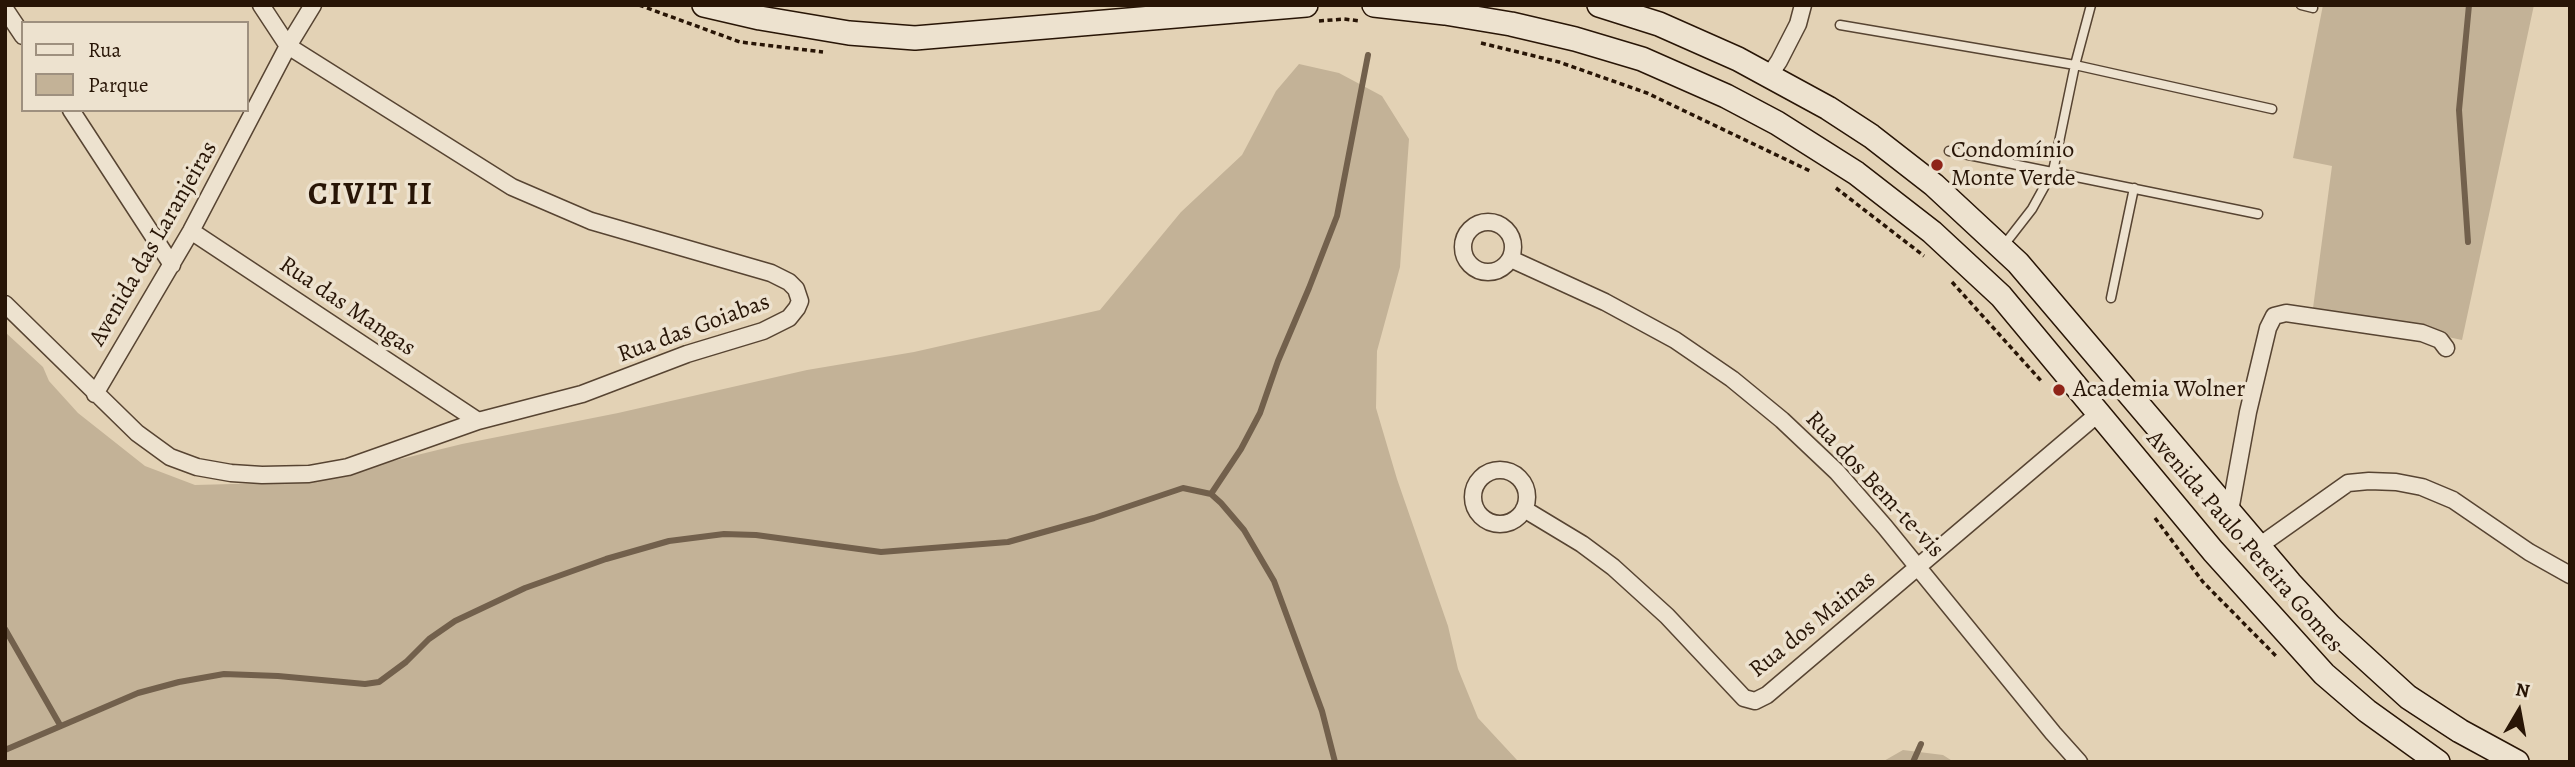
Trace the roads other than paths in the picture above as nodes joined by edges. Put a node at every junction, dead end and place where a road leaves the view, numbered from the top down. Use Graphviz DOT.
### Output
graph roads {
  1 [pos="261,5"];
  2 [pos="313,5"];
  3 [pos="705,5"];
  4 [pos="1599,5"];
  5 [pos="1803,5"];
  6 [pos="2091,5"];
  7 [pos="2301,5"];
  8 [pos="2313,8"];
  9 [pos="5,9"];
  10 [pos="1311,13"];
  11 [pos="1373,14"];
  12 [pos="1840,25"];
  13 [pos="21,33"];
  14 [pos="288,46"];
  15 [pos="2075,65"];
  16 [pos="1769,76"];
  17 [pos="2272,108"];
  18 [pos="72,112"];
  19 [pos="1949,151"];
  20 [pos="2053,171"];
  21 [pos="2134,188"];
  22 [pos="2258,214"];
  23 [pos="191,231"];
  24 [pos="2003,247"];
  25 [pos="1511,259"];
  26 [pos="172,265"];
  27 [pos="2110,298"];
  28 [pos="5,303"];
  29 [pos="2446,348"];
  30 [pos="95,394"];
  31 [pos="2099,414"];
  32 [pos="478,421"];
  33 [pos="1524,509"];
  34 [pos="2230,511"];
  35 [pos="2259,546"];
  36 [pos="1919,567"];
  37 [pos="2570,575"];
  38 [pos="2079,762"];
  39 [pos="2438,762"];
  40 [pos="2517,762"];
  1 -- 14 [label="street"];
  2 -- 14 [label="street, Avenida das Laranjeiras"];
  3 -- 10 [label="main road"];
  4 -- 16 [label="main road, Avenida Paulo Pereira Gomes"];
  5 -- 16 [label="street"];
  6 -- 15 [label="lane"];
  7 -- 8 [label="lane"];
  9 -- 13 [label="street"];
  11 -- 31 [label="main road, Avenida Paulo Pereira Gomes"];
  12 -- 15 [label="lane"];
  14 -- 23 [label="street, Avenida das Laranjeiras"];
  14 -- 32 [label="street, Rua das Goiabas"];
  15 -- 17 [label="lane"];
  15 -- 20 [label="lane"];
  16 -- 24 [label="main road, Avenida Paulo Pereira Gomes"];
  18 -- 26 [label="street"];
  19 -- 20 [label="lane"];
  20 -- 21 [label="lane"];
  20 -- 24 [label="lane"];
  21 -- 22 [label="lane"];
  21 -- 27 [label="lane"];
  23 -- 26 [label="street, Avenida das Laranjeiras"];
  23 -- 32 [label="street, Rua das Mangas"];
  24 -- 34 [label="main road, Avenida Paulo Pereira Gomes"];
  25 -- 36 [label="street, Rua dos Bem-te-vis"];
  26 -- 30 [label="street, Avenida das Laranjeiras"];
  28 -- 30 [label="street, Rua das Goiabas"];
  29 -- 34 [label="street"];
  30 -- 32 [label="street, Rua das Goiabas"];
  31 -- 36 [label="street, Rua dos Mainas"];
  31 -- 39 [label="main road, Avenida Paulo Pereira Gomes"];
  33 -- 36 [label="street, Rua dos Mainas"];
  34 -- 35 [label="main road, Avenida Paulo Pereira Gomes"];
  35 -- 37 [label="street"];
  35 -- 40 [label="main road, Avenida Paulo Pereira Gomes"];
  36 -- 38 [label="street, Rua dos Bem-te-vis"];
}
